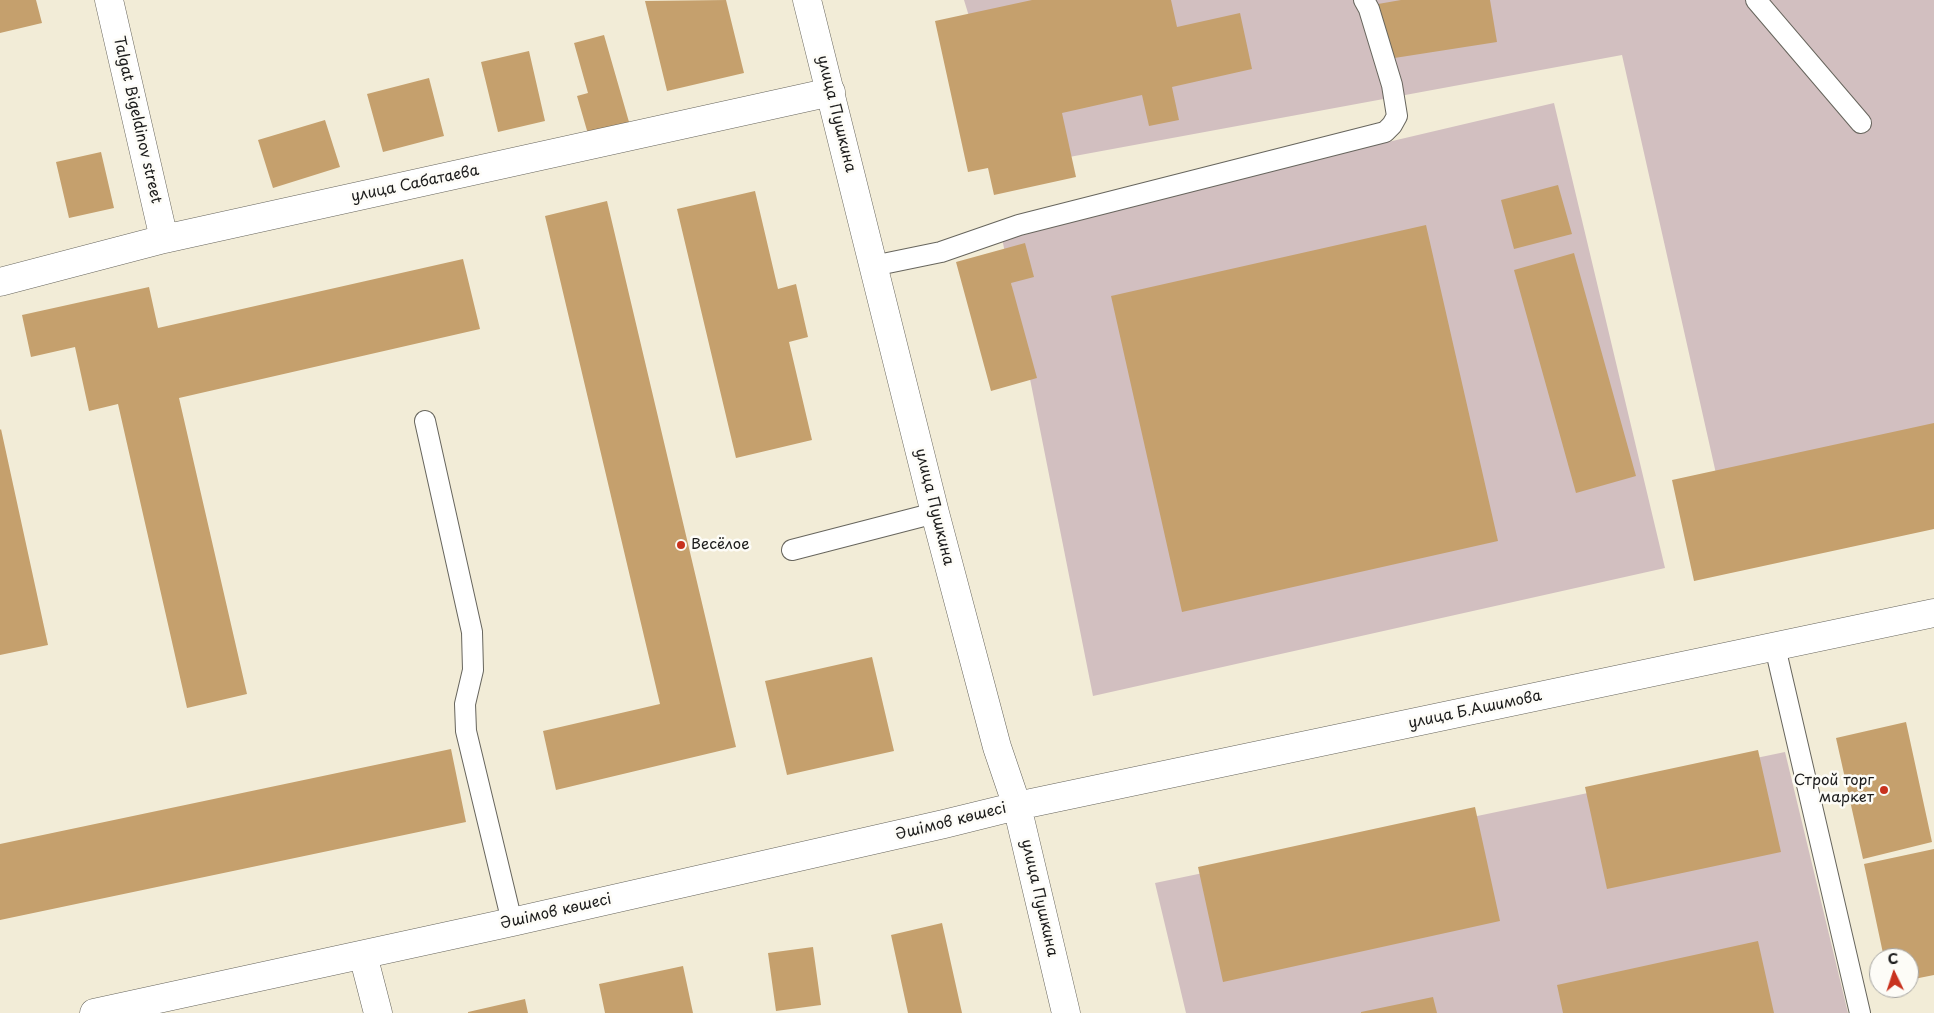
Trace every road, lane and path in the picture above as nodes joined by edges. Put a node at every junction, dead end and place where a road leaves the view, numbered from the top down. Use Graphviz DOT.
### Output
graph roads {
  1 [pos="109,0"];
  2 [pos="807,0"];
  3 [pos="1364,0"];
  4 [pos="1756,0"];
  5 [pos="830,92"];
  6 [pos="1861,123"];
  7 [pos="164,240"];
  8 [pos="873,266"];
  9 [pos="0,282"];
  10 [pos="425,421"];
  11 [pos="935,513"];
  12 [pos="792,550"];
  13 [pos="1934,613"];
  14 [pos="1775,647"];
  15 [pos="1017,806"];
  16 [pos="512,922"];
  17 [pos="363,955"];
  18 [pos="94,1013"];
  19 [pos="378,1013"];
  20 [pos="1066,1013"];
  21 [pos="1860,1013"];
  1 -- 7 [label="street, Talgat Bigeldinov street"];
  2 -- 5 [label="street, улица Пушкина"];
  3 -- 8 [label="lane"];
  4 -- 6 [label="lane"];
  5 -- 7 [label="street, улица Сабатаева"];
  5 -- 8 [label="street, улица Пушкина"];
  7 -- 9 [label="street, улица Сабатаева"];
  8 -- 11 [label="street, улица Пушкина"];
  10 -- 16 [label="lane"];
  11 -- 12 [label="lane"];
  11 -- 15 [label="street, улица Пушкина"];
  13 -- 14 [label="street, улица Б.Ашимова"];
  14 -- 15 [label="street, улица Б.Ашимова"];
  14 -- 21 [label="lane"];
  15 -- 16 [label="street, Әшімов көшесі"];
  15 -- 20 [label="street, улица Пушкина"];
  16 -- 17 [label="street, Әшімов көшесі"];
  17 -- 18 [label="street, Әшімов көшесі"];
  17 -- 19 [label="street"];
}
